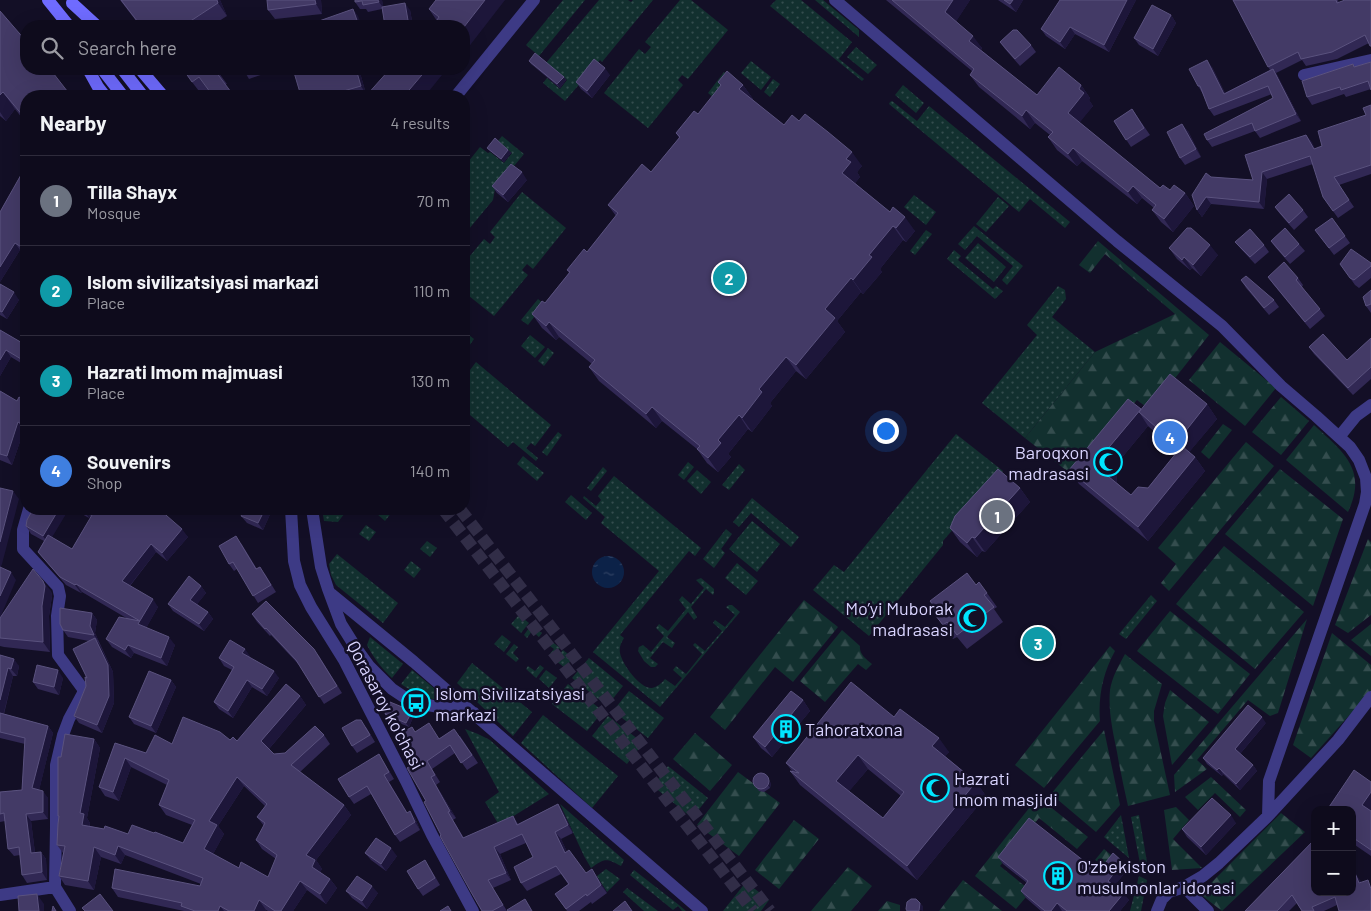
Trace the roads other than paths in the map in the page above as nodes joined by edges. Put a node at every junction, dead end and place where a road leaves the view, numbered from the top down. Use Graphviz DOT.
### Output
graph roads {
  1 [pos="534,0"];
  2 [pos="835,0"];
  3 [pos="71,1"];
  4 [pos="52,5"];
  5 [pos="61,20"];
  6 [pos="64,20"];
  7 [pos="85,20"];
  8 [pos="91,20"];
  9 [pos="1371,60"];
  10 [pos="1304,74"];
  11 [pos="91,75"];
  12 [pos="107,75"];
  13 [pos="127,75"];
  14 [pos="145,75"];
  15 [pos="100,90"];
  16 [pos="118,90"];
  17 [pos="138,90"];
  18 [pos="158,90"];
  19 [pos="461,90"];
  20 [pos="1371,405"];
  21 [pos="1339,437"];
  22 [pos="1368,478"];
  23 [pos="27,515"];
  24 [pos="291,515"];
  25 [pos="313,515"];
  26 [pos="331,594"];
  27 [pos="1371,697"];
  28 [pos="474,714"];
  29 [pos="1268,816"];
  30 [pos="55,887"];
  31 [pos="1184,887"];
  32 [pos="0,895"];
  33 [pos="70,911"];
  34 [pos="473,911"];
  35 [pos="702,911"];
  36 [pos="1157,911"];
  37 [pos="1208,911"];
  1 -- 19 [label="street"];
  2 -- 21 [label="street"];
  3 -- 7 [label="main road"];
  3 -- 8 [label="main road"];
  4 -- 5 [label="main road"];
  4 -- 6 [label="main road"];
  9 -- 10 [label="street"];
  11 -- 15 [label="main road"];
  12 -- 16 [label="main road"];
  13 -- 17 [label="main road"];
  14 -- 18 [label="main road"];
  20 -- 21 [label="street"];
  21 -- 22 [label="street"];
  22 -- 29 [label="street"];
  23 -- 30 [label="street"];
  24 -- 34 [label="street, Qorasaroy ko'chasi"];
  25 -- 26 [label="street"];
  26 -- 28 [label="street"];
  26 -- 28 [label="street"];
  27 -- 29 [label="street"];
  28 -- 35 [label="street"];
  29 -- 31 [label="street"];
  30 -- 32 [label="street"];
  30 -- 33 [label="street"];
  31 -- 36 [label="street"];
  31 -- 37 [label="street"];
}
